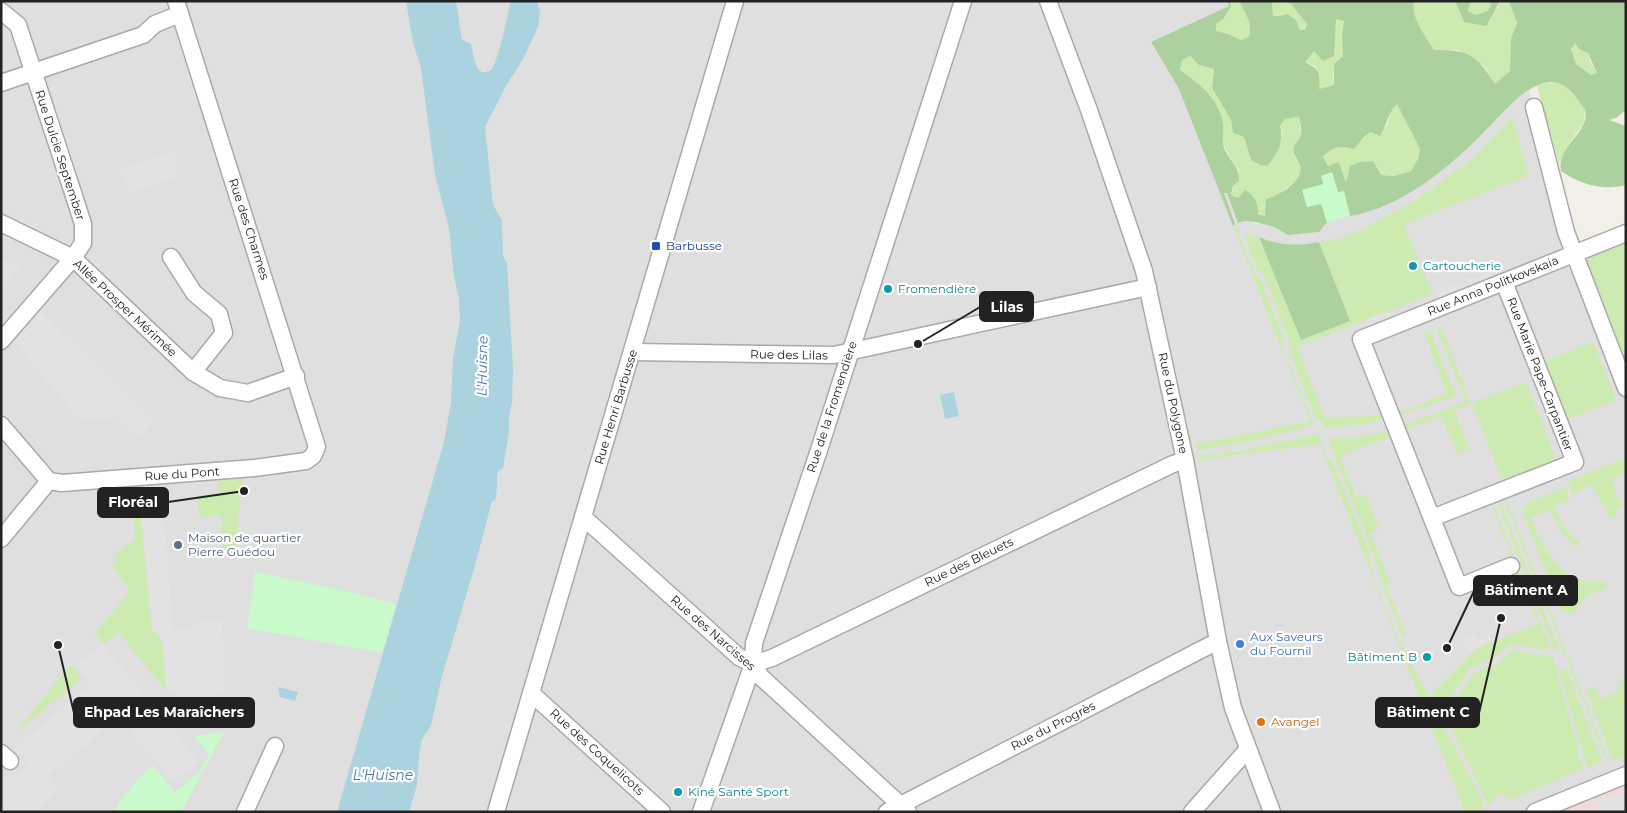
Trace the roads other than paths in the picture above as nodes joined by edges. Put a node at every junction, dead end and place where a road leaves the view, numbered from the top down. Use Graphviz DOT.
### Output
graph roads {
  1 [pos="735,1"];
  2 [pos="963,1"];
  3 [pos="1048,1"];
  4 [pos="178,8"];
  5 [pos="1,11"];
  6 [pos="33,72"];
  7 [pos="1,83"];
  8 [pos="1534,107"];
  9 [pos="1,223"];
  10 [pos="1626,233"];
  11 [pos="1574,254"];
  12 [pos="171,257"];
  13 [pos="73,258"];
  14 [pos="1504,282"];
  15 [pos="1148,286"];
  16 [pos="1,341"];
  17 [pos="632,352"];
  18 [pos="849,352"];
  19 [pos="193,372"];
  20 [pos="296,376"];
  21 [pos="1626,388"];
  22 [pos="1,425"];
  23 [pos="313,456"];
  24 [pos="1185,460"];
  25 [pos="49,481"];
  26 [pos="583,516"];
  27 [pos="1432,518"];
  28 [pos="1,539"];
  29 [pos="1511,566"];
  30 [pos="1218,641"];
  31 [pos="753,664"];
  32 [pos="531,693"];
  33 [pos="275,746"];
  34 [pos="1248,749"];
  35 [pos="1619,778"];
  36 [pos="899,809"];
  37 [pos="245,812"];
  38 [pos="496,812"];
  39 [pos="662,812"];
  40 [pos="701,812"];
  41 [pos="1192,812"];
  42 [pos="1272,812"];
  43 [pos="1534,812"];
  1 -- 17 [label="street, Rue Henri Barbusse"];
  2 -- 18 [label="street, Rue de la Fromendière"];
  3 -- 15 [label="street, Rue du Polygone"];
  4 -- 6 [label="street"];
  4 -- 20 [label="street, Rue des Charmes"];
  5 -- 6 [label="street, Rue Dulcie September"];
  6 -- 7 [label="street"];
  6 -- 13 [label="street, Rue Dulcie September"];
  8 -- 11 [label="street"];
  9 -- 13 [label="street, Allée Prosper Mérimée"];
  10 -- 11 [label="street, Rue Anna Politkovskaia"];
  11 -- 14 [label="street, Rue Anna Politkovskaia"];
  11 -- 21 [label="street"];
  12 -- 19 [label="street"];
  13 -- 16 [label="street, Rue Dulcie September"];
  13 -- 19 [label="street, Allée Prosper Mérimée"];
  14 -- 27 [label="street, Rue Anna Politkovskaia"];
  14 -- 27 [label="street, Rue Marie Pape-Carpantier"];
  15 -- 18 [label="street, Rue des Lilas"];
  15 -- 24 [label="street, Rue du Polygone"];
  17 -- 18 [label="street, Rue des Lilas"];
  17 -- 26 [label="street, Rue Henri Barbusse"];
  18 -- 31 [label="street, Rue de la Fromendière"];
  19 -- 20 [label="street, Allée Prosper Mérimée"];
  20 -- 23 [label="street, Rue des Charmes"];
  22 -- 25 [label="street"];
  23 -- 25 [label="street, Rue du Pont"];
  24 -- 30 [label="street, Rue du Polygone"];
  24 -- 31 [label="street, Rue des Bleuets"];
  25 -- 28 [label="street"];
  26 -- 31 [label="street, Rue des Narcisses"];
  26 -- 32 [label="street, Rue Henri Barbusse"];
  27 -- 29 [label="street"];
  30 -- 34 [label="street, Rue du Polygone"];
  30 -- 36 [label="street, Rue du Progrès"];
  31 -- 36 [label="street, Rue des Narcisses"];
  31 -- 40 [label="street, Rue de la Fromendière"];
  32 -- 38 [label="street, Rue Henri Barbusse"];
  32 -- 39 [label="street, Rue des Coquelicots"];
  33 -- 37 [label="street"];
  34 -- 41 [label="street"];
  34 -- 42 [label="street, Rue du Polygone"];
  35 -- 43 [label="street"];
}
